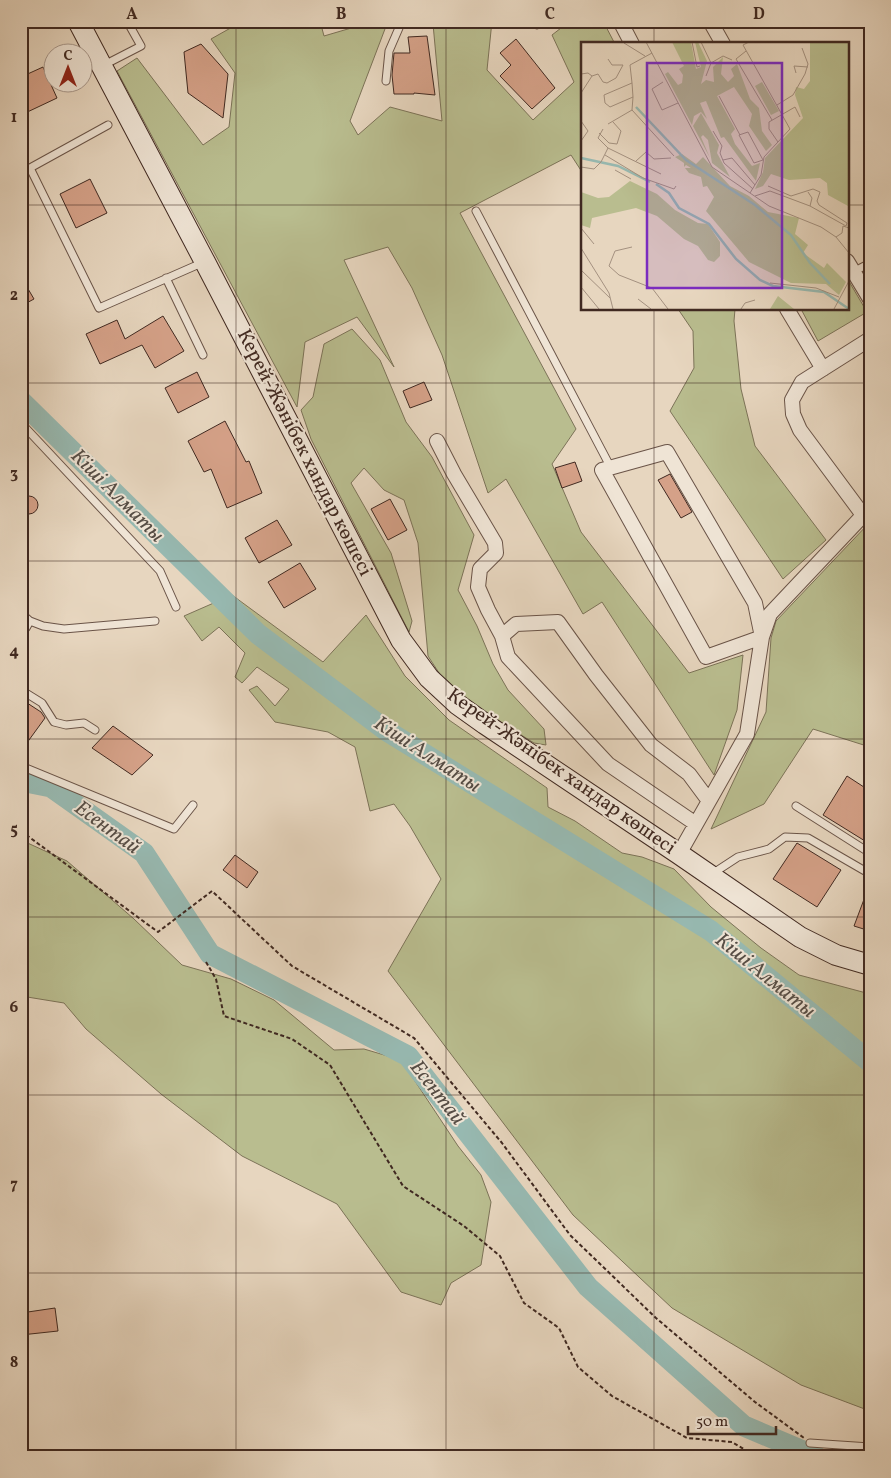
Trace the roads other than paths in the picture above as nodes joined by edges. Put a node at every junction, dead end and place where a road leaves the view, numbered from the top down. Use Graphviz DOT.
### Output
graph roads {
  1 [pos="78,21"];
  2 [pos="128,21"];
  3 [pos="402,21"];
  4 [pos="620,21"];
  5 [pos="710,21"];
  6 [pos="631,42"];
  7 [pos="722,42"];
  8 [pos="102,66"];
  9 [pos="386,81"];
  10 [pos="108,125"];
  11 [pos="476,211"];
  12 [pos="205,262"];
  13 [pos="870,263"];
  14 [pos="850,266"];
  15 [pos="166,278"];
  16 [pos="870,299"];
  17 [pos="788,310"];
  18 [pos="870,339"];
  19 [pos="203,354"];
  20 [pos="822,369"];
  21 [pos="21,423"];
  22 [pos="437,441"];
  23 [pos="611,468"];
  24 [pos="866,512"];
  25 [pos="176,607"];
  26 [pos="21,613"];
  27 [pos="30,621"];
  28 [pos="155,621"];
  29 [pos="21,632"];
  30 [pos="502,636"];
  31 [pos="762,637"];
  32 [pos="21,690"];
  33 [pos="94,730"];
  34 [pos="21,766"];
  35 [pos="709,801"];
  36 [pos="193,806"];
  37 [pos="796,806"];
  38 [pos="696,824"];
  39 [pos="870,853"];
  40 [pos="679,854"];
  41 [pos="870,873"];
  42 [pos="710,876"];
  43 [pos="870,965"];
  44 [pos="810,1442"];
  45 [pos="870,1448"];
  1 -- 8 [label="main road, Керей-Жәнібек хандар көшесі"];
  2 -- 8 [label="lane"];
  3 -- 9 [label="lane"];
  4 -- 6 [label="street"];
  5 -- 7 [label="street"];
  8 -- 12 [label="main road, Керей-Жәнібек хандар көшесі"];
  10 -- 15 [label="lane"];
  11 -- 23 [label="lane"];
  12 -- 15 [label="lane"];
  12 -- 40 [label="main road, Керей-Жәнібек хандар көшесі"];
  13 -- 14 [label="lane"];
  14 -- 16 [label="street"];
  15 -- 19 [label="lane"];
  17 -- 20 [label="street"];
  18 -- 20 [label="street"];
  20 -- 24 [label="street"];
  21 -- 25 [label="lane"];
  22 -- 30 [label="street"];
  23 -- 31 [label="street"];
  23 -- 31 [label="street"];
  24 -- 31 [label="street"];
  26 -- 27 [label="lane"];
  27 -- 28 [label="lane"];
  27 -- 29 [label="lane"];
  30 -- 35 [label="street"];
  30 -- 38 [label="street"];
  31 -- 35 [label="street"];
  32 -- 33 [label="lane"];
  34 -- 36 [label="lane"];
  35 -- 38 [label="street"];
  37 -- 39 [label="lane"];
  38 -- 40 [label="street"];
  40 -- 42 [label="main road, Керей-Жәнібек хандар көшесі"];
  41 -- 42 [label="lane"];
  42 -- 43 [label="main road, Керей-Жәнібек хандар көшесі"];
  44 -- 45 [label="lane"];
}
